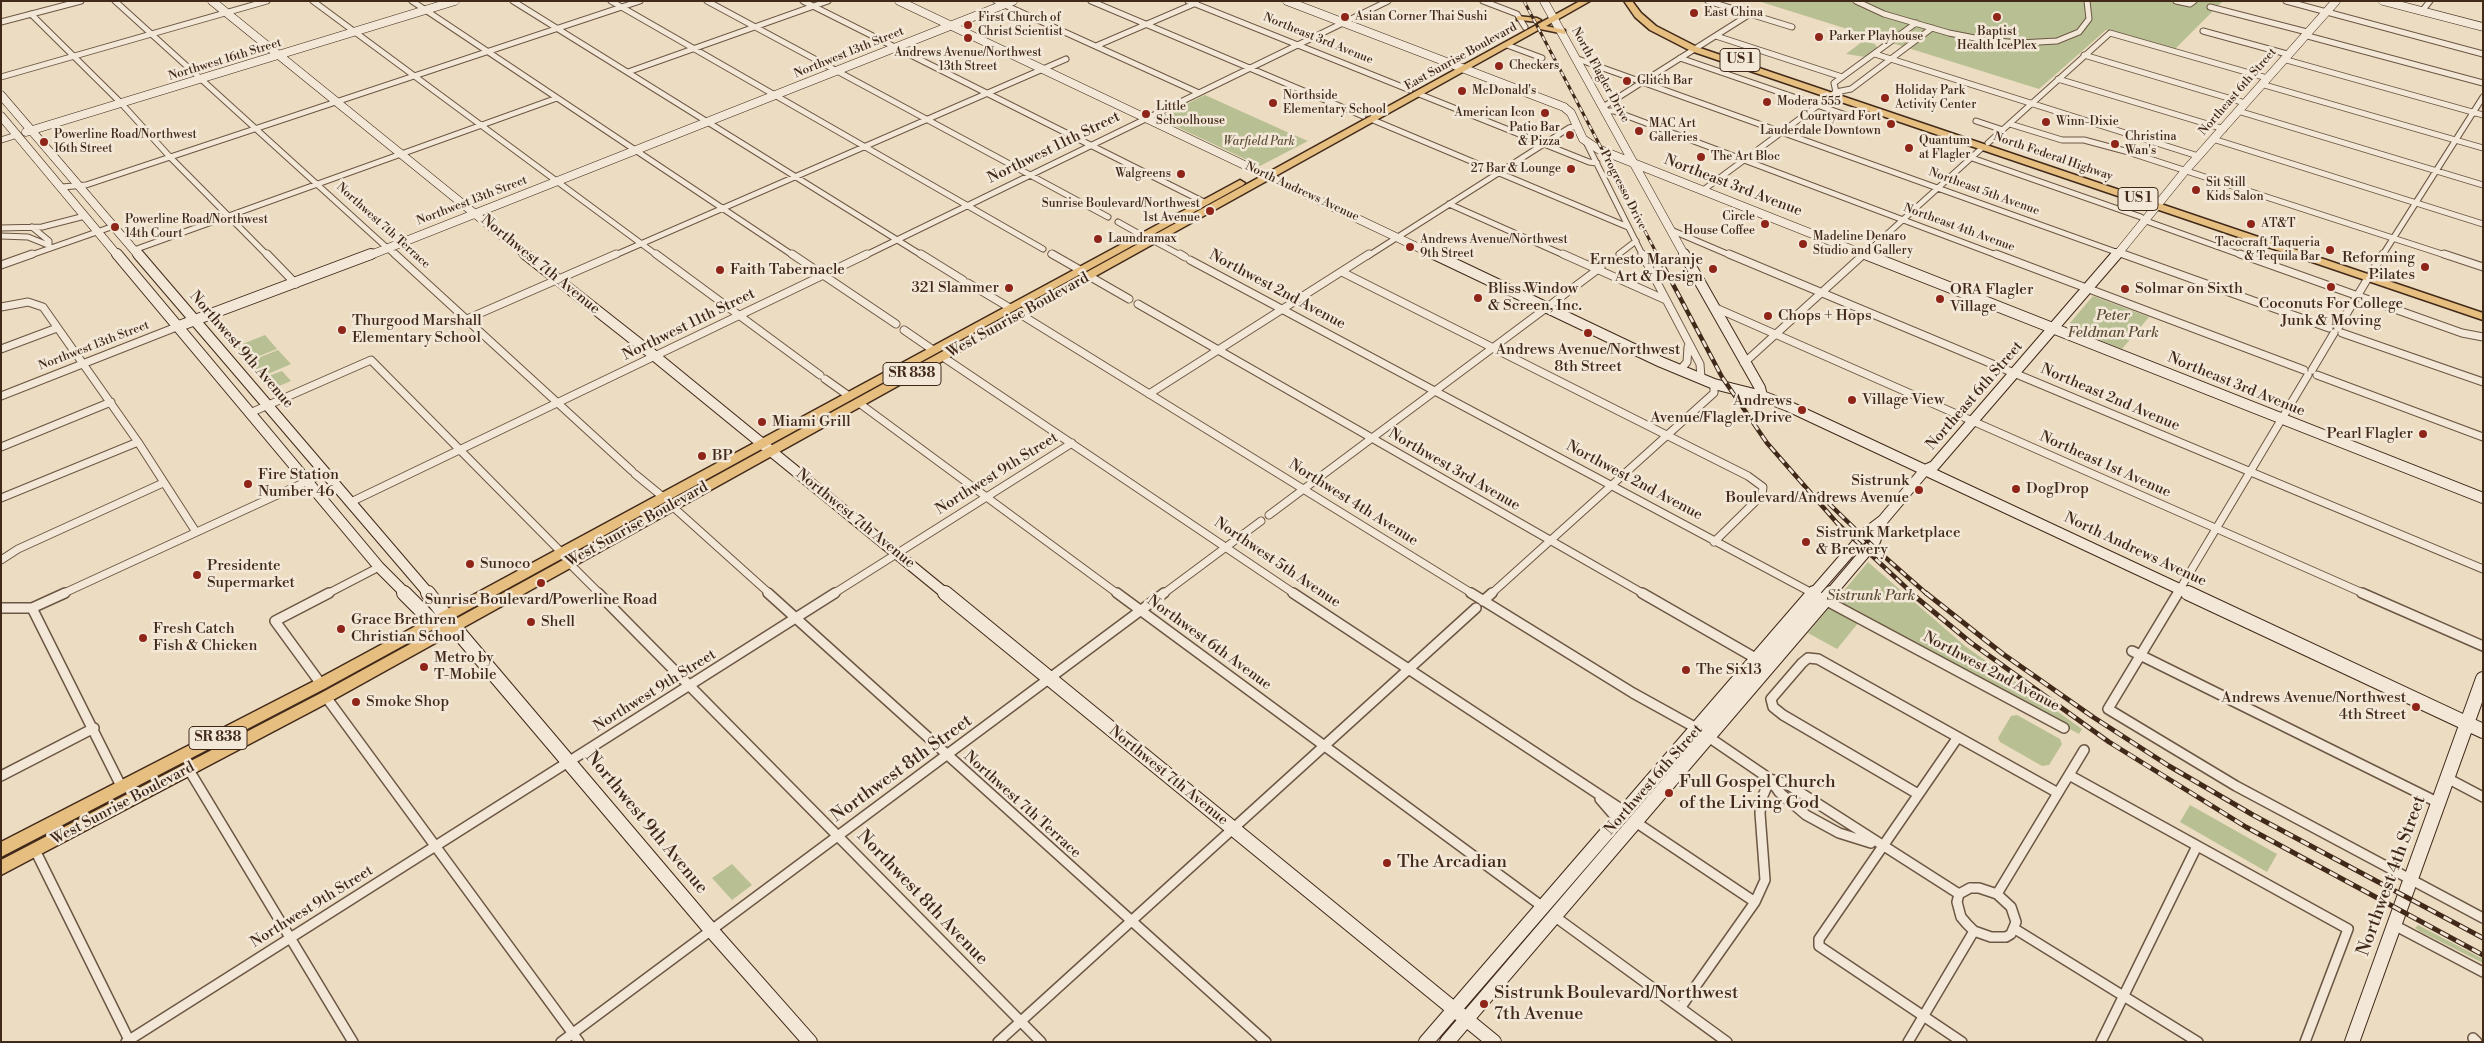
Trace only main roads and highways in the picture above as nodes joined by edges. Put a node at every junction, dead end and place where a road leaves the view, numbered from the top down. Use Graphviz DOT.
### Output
graph roads {
  1 [pos="212,1"];
  2 [pos="455,1"];
  3 [pos="899,1"];
  4 [pos="1013,1"];
  5 [pos="1287,1"];
  6 [pos="1544,1"];
  7 [pos="1572,1"];
  8 [pos="1586,1"];
  9 [pos="1628,1"];
  10 [pos="1638,1"];
  11 [pos="2336,1"];
  12 [pos="2383,1"];
  13 [pos="1552,16"];
  14 [pos="1520,18"];
  15 [pos="1538,24"];
  16 [pos="950,26"];
  17 [pos="2483,27"];
  18 [pos="1525,31"];
  19 [pos="1562,32"];
  20 [pos="1697,47"];
  21 [pos="278,55"];
  22 [pos="1456,65"];
  23 [pos="1465,68"];
  24 [pos="1834,94"];
  25 [pos="1,95"];
  26 [pos="1373,115"];
  27 [pos="1,116"];
  28 [pos="1363,116"];
  29 [pos="1360,127"];
  30 [pos="31,131"];
  31 [pos="17,135"];
  32 [pos="1587,144"];
  33 [pos="1986,145"];
  34 [pos="1634,164"];
  35 [pos="1264,174"];
  36 [pos="1676,180"];
  37 [pos="1647,186"];
  38 [pos="2157,204"];
  39 [pos="475,214"];
  40 [pos="1142,236"];
  41 [pos="1137,250"];
  42 [pos="1084,273"];
  43 [pos="2370,275"];
  44 [pos="2483,310"];
  45 [pos="2483,318"];
  46 [pos="194,322"];
  47 [pos="180,326"];
  48 [pos="2050,327"];
  49 [pos="938,354"];
  50 [pos="1747,367"];
  51 [pos="1707,381"];
  52 [pos="1749,388"];
  53 [pos="1762,394"];
  54 [pos="766,447"];
  55 [pos="1925,470"];
  56 [pos="2483,498"];
  57 [pos="1819,597"];
  58 [pos="450,621"];
  59 [pos="434,623"];
  60 [pos="2483,679"];
  61 [pos="323,691"];
  62 [pos="2465,723"];
  63 [pos="2483,731"];
  64 [pos="1698,734"];
  65 [pos="122,788"];
  66 [pos="94,820"];
  67 [pos="1,850"];
  68 [pos="1,868"];
  69 [pos="1460,1014"];
  70 [pos="810,1042"];
  71 [pos="1426,1042"];
  72 [pos="1447,1042"];
  73 [pos="1494,1042"];
  74 [pos="2352,1042"];
  1 -- 21 [label="main road, Northwest 7th Avenue"];
  2 -- 21 [label="main road, Northwest 16th Street"];
  3 -- 16 [label="main road, North Andrews Avenue"];
  4 -- 16 [label="main road, Northwest 13th Street"];
  5 -- 22 [label="main road"];
  6 -- 13 [label="main road, North Flagler Drive"];
  7 -- 13 [label="main road, East Sunrise Boulevard / SR 838"];
  8 -- 13 [label="main road, East Sunrise Boulevard / SR 838"];
  9 -- 20 [label="main road, North Federal Highway / US 1"];
  10 -- 20 [label="main road, North Federal Highway / US 1"];
  11 -- 38 [label="main road, Northeast 6th Street"];
  12 -- 17 [label="main road"];
  13 -- 15 [label="main road, East Sunrise Boulevard / SR 838"];
  13 -- 19 [label="main road, North Flagler Drive"];
  14 -- 15 [label="main road"];
  15 -- 18 [label="main road, East Sunrise Boulevard / SR 838"];
  15 -- 19 [label="main road"];
  16 -- 35 [label="main road, North Andrews Avenue"];
  16 -- 39 [label="main road, Northwest 13th Street"];
  18 -- 22 [label="main road, East Sunrise Boulevard / SR 838"];
  18 -- 23 [label="main road, East Sunrise Boulevard / SR 838"];
  19 -- 34 [label="main road, North Flagler Drive"];
  20 -- 24 [label="main road, North Federal Highway / US 1"];
  21 -- 30 [label="main road, Northwest 16th Street"];
  21 -- 39 [label="main road, Northwest 7th Avenue"];
  22 -- 23 [label="main road"];
  22 -- 26 [label="main road, East Sunrise Boulevard / SR 838"];
  23 -- 26 [label="main road, East Sunrise Boulevard / SR 838"];
  23 -- 32 [label="main road, Progresso Drive"];
  24 -- 33 [label="main road, North Federal Highway / US 1"];
  24 -- 33 [label="main road, North Federal Highway / US 1"];
  25 -- 30 [label="main road, Northwest 9th Avenue"];
  26 -- 28 [label="main road, East Sunrise Boulevard / SR 838"];
  26 -- 29 [label="main road, East Sunrise Boulevard / SR 838"];
  27 -- 31 [label="main road, Northwest 9th Avenue"];
  28 -- 29 [label="main road"];
  28 -- 35 [label="main road, East Sunrise Boulevard / SR 838"];
  29 -- 35 [label="main road, East Sunrise Boulevard / SR 838"];
  30 -- 31 [label="main road, Northwest 16th Street"];
  30 -- 46 [label="main road, Northwest 9th Avenue"];
  31 -- 47 [label="main road, Northwest 9th Avenue"];
  32 -- 34 [label="main road, Northeast 3rd Avenue"];
  33 -- 38 [label="main road, North Federal Highway / US 1"];
  33 -- 38 [label="main road, North Federal Highway / US 1"];
  34 -- 36 [label="main road, Northeast 3rd Avenue"];
  34 -- 37 [label="main road, North Flagler Drive"];
  35 -- 40 [label="main road, West Sunrise Boulevard / SR 838"];
  35 -- 41 [label="main road, West Sunrise Boulevard / SR 838"];
  35 -- 51 [label="main road, North Andrews Avenue"];
  36 -- 37 [label="main road"];
  36 -- 48 [label="main road, Northeast 3rd Avenue"];
  37 -- 50 [label="main road, North Flagler Drive"];
  38 -- 43 [label="main road, North Federal Highway / US 1"];
  38 -- 43 [label="main road, North Federal Highway / US 1"];
  38 -- 48 [label="main road, Northeast 6th Street"];
  39 -- 46 [label="main road, Northwest 13th Street"];
  39 -- 54 [label="main road, Northwest 7th Avenue"];
  40 -- 41 [label="main road"];
  40 -- 42 [label="main road, West Sunrise Boulevard / SR 838"];
  41 -- 42 [label="main road, West Sunrise Boulevard / SR 838"];
  42 -- 49 [label="main road, West Sunrise Boulevard / SR 838"];
  42 -- 49 [label="main road, West Sunrise Boulevard / SR 838"];
  43 -- 44 [label="main road"];
  43 -- 45 [label="main road, North Federal Highway / US 1"];
  46 -- 47 [label="main road, Northwest 13th Street"];
  46 -- 58 [label="main road, Northwest 9th Avenue"];
  47 -- 59 [label="main road, Northwest 9th Avenue"];
  48 -- 55 [label="main road, Northeast 6th Street"];
  48 -- 56 [label="main road, Northeast 3rd Avenue"];
  49 -- 54 [label="main road, West Sunrise Boulevard / SR 838"];
  50 -- 52 [label="main road"];
  50 -- 53 [label="main road, North Flagler Drive"];
  51 -- 52 [label="main road, North Andrews Avenue"];
  51 -- 53 [label="main road, North Andrews Avenue"];
  52 -- 53 [label="main road, North Andrews Avenue"];
  53 -- 55 [label="main road, North Andrews Avenue"];
  54 -- 58 [label="main road, West Sunrise Boulevard / SR 838"];
  54 -- 69 [label="main road, Northwest 7th Avenue"];
  55 -- 57 [label="main road, Northwest 6th Street"];
  55 -- 62 [label="main road, North Andrews Avenue"];
  57 -- 64 [label="main road, Northwest 6th Street"];
  57 -- 64 [label="main road, Northwest 6th Street"];
  58 -- 59 [label="main road, West Sunrise Boulevard / SR 838"];
  58 -- 61 [label="main road, West Sunrise Boulevard / SR 838"];
  58 -- 70 [label="main road, Northwest 9th Avenue"];
  59 -- 61 [label="main road, West Sunrise Boulevard / SR 838"];
  60 -- 62 [label="main road, Northwest 4th Street"];
  61 -- 65 [label="main road, West Sunrise Boulevard / SR 838"];
  61 -- 66 [label="main road, West Sunrise Boulevard / SR 838"];
  62 -- 63 [label="main road, North Andrews Avenue"];
  62 -- 74 [label="main road, Northwest 4th Street"];
  64 -- 69 [label="main road, Northwest 6th Street"];
  65 -- 66 [label="main road"];
  65 -- 67 [label="main road, West Sunrise Boulevard / SR 838"];
  66 -- 68 [label="main road, West Sunrise Boulevard / SR 838"];
  69 -- 71 [label="main road, Northwest 6th Street"];
  69 -- 72 [label="main road, Northwest 6th Street"];
  69 -- 73 [label="main road, Northwest 7th Avenue"];
}
